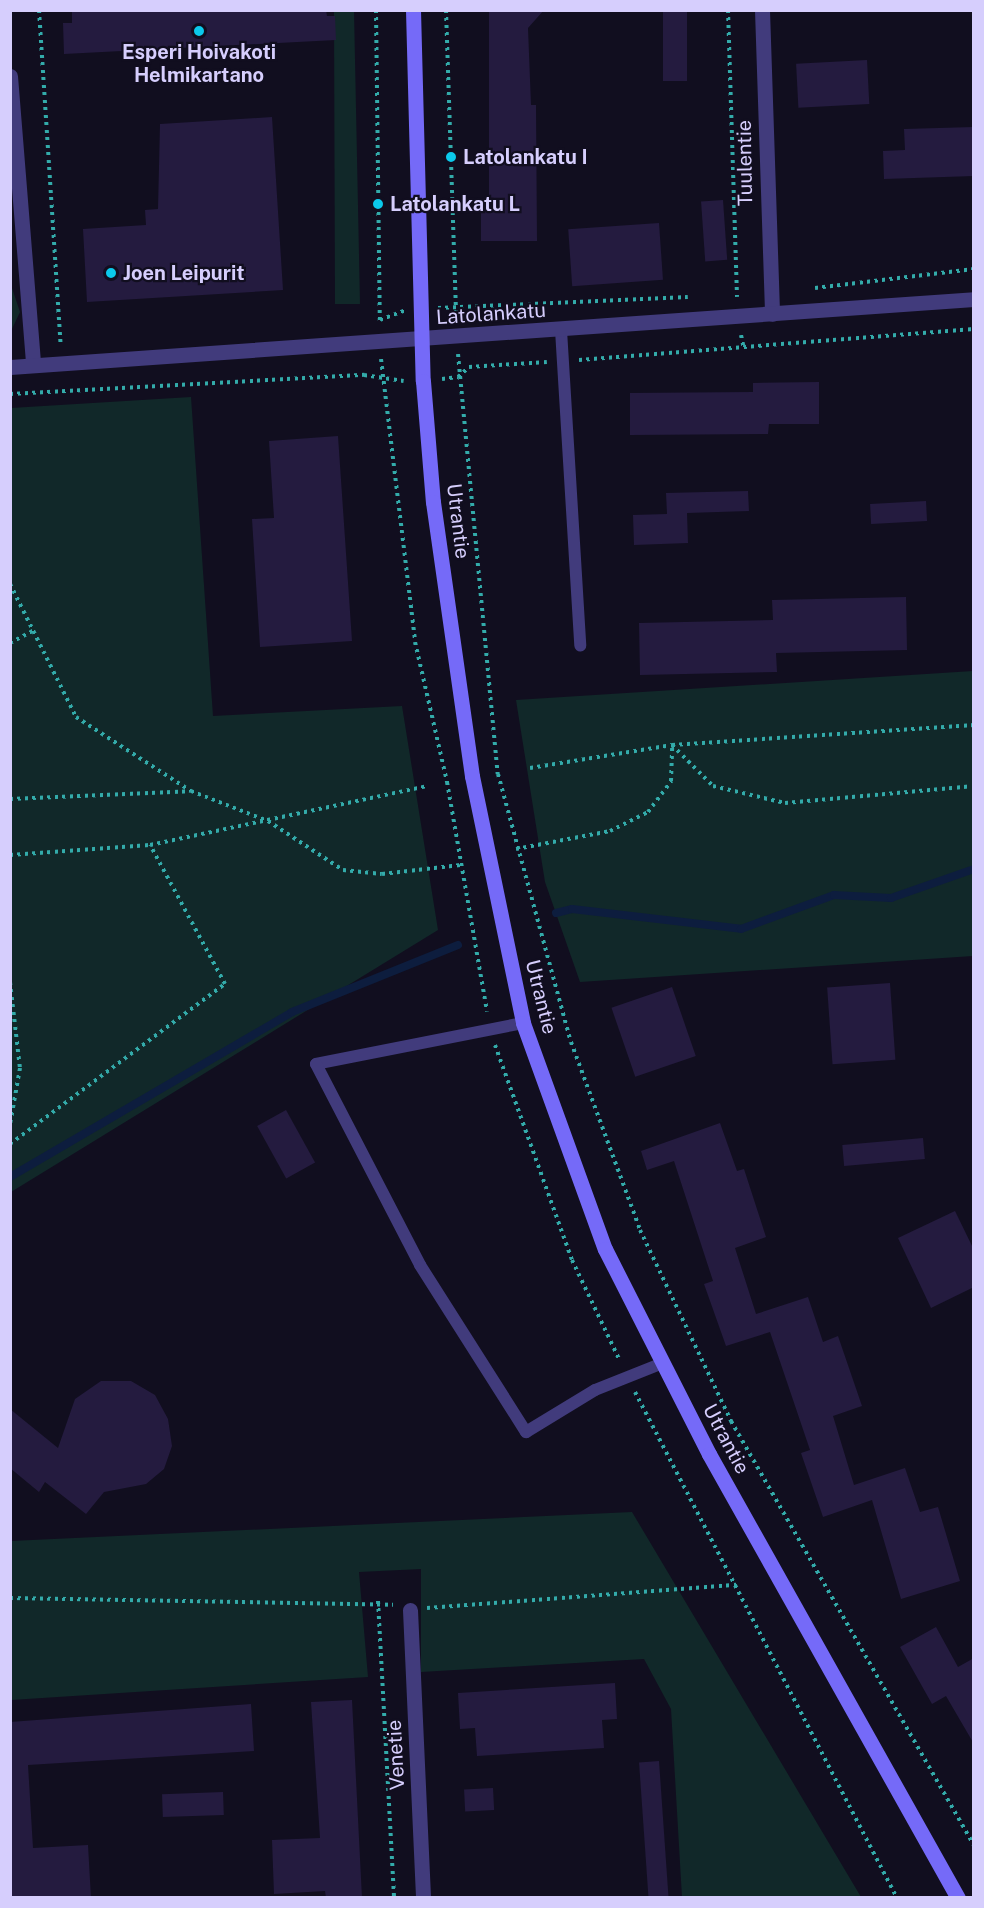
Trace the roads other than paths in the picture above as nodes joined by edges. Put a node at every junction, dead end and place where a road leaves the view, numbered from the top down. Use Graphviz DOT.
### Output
graph roads {
  1 [pos="414,10"];
  2 [pos="762,10"];
  3 [pos="10,76"];
  4 [pos="974,299"];
  5 [pos="772,314"];
  6 [pos="561,330"];
  7 [pos="421,340"];
  8 [pos="33,365"];
  9 [pos="10,367"];
  10 [pos="580,645"];
  11 [pos="523,1023"];
  12 [pos="663,1363"];
  13 [pos="410,1610"];
  14 [pos="423,1898"];
  15 [pos="958,1898"];
  1 -- 7 [label="main road, Utrantie"];
  2 -- 5 [label="street, Tuulentie"];
  3 -- 8 [label="street"];
  4 -- 5 [label="street, Latolankatu"];
  5 -- 6 [label="street, Latolankatu"];
  6 -- 7 [label="street, Latolankatu"];
  6 -- 10 [label="lane"];
  7 -- 8 [label="street, Latolankatu"];
  7 -- 11 [label="main road, Utrantie"];
  8 -- 9 [label="street, Latolankatu"];
  11 -- 12 [label="main road, Utrantie"];
  11 -- 12 [label="lane"];
  12 -- 15 [label="main road, Utrantie"];
  13 -- 14 [label="street, Venetie"];
}
